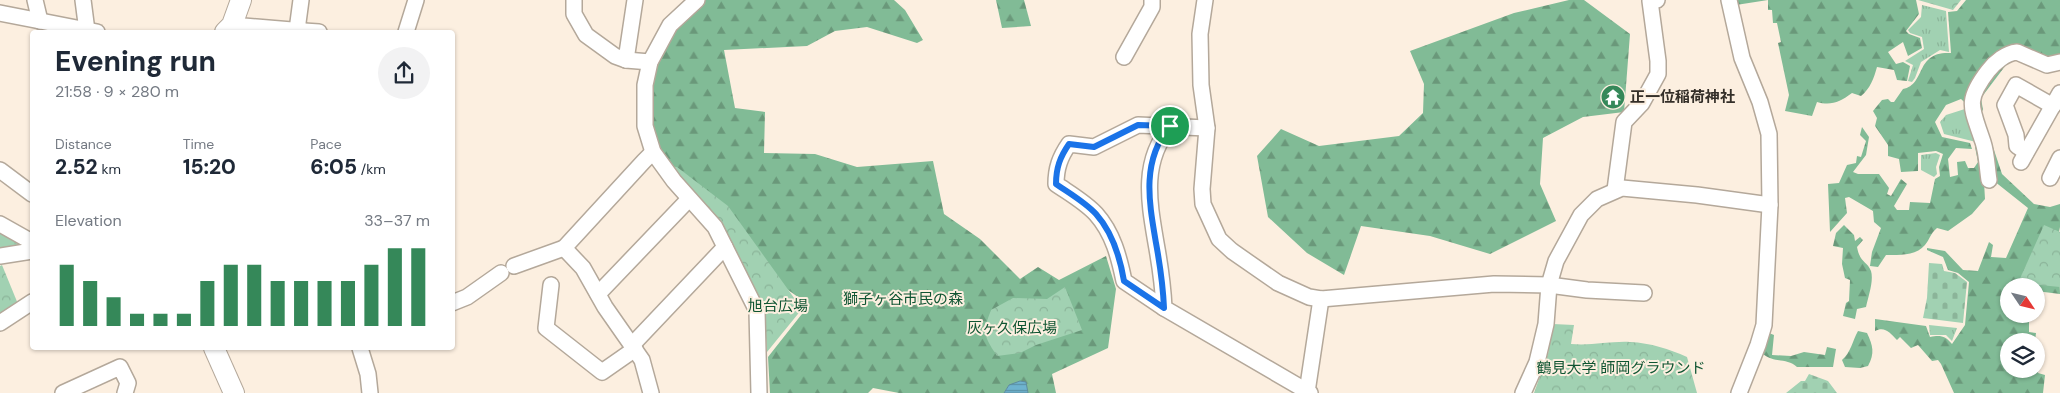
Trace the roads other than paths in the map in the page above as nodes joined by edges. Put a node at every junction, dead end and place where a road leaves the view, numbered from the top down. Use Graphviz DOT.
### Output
graph roads {
  1 [pos="35,0"];
  2 [pos="83,0"];
  3 [pos="241,0"];
  4 [pos="301,0"];
  5 [pos="416,0"];
  6 [pos="574,0"];
  7 [pos="635,0"];
  8 [pos="697,0"];
  9 [pos="1152,0"];
  10 [pos="1205,0"];
  11 [pos="1657,0"];
  12 [pos="1729,0"];
  13 [pos="0,13"];
  14 [pos="40,21"];
  15 [pos="228,29"];
  16 [pos="83,30"];
  17 [pos="91,30"];
  18 [pos="254,30"];
  19 [pos="306,30"];
  20 [pos="407,30"];
  21 [pos="1124,57"];
  22 [pos="626,60"];
  23 [pos="650,62"];
  24 [pos="2060,62"];
  25 [pos="2056,99"];
  26 [pos="1170,126"];
  27 [pos="1207,128"];
  28 [pos="653,152"];
  29 [pos="2060,158"];
  30 [pos="0,170"];
  31 [pos="2050,178"];
  32 [pos="1989,180"];
  33 [pos="1615,190"];
  34 [pos="30,192"];
  35 [pos="689,199"];
  36 [pos="1770,205"];
  37 [pos="0,224"];
  38 [pos="30,241"];
  39 [pos="725,247"];
  40 [pos="564,248"];
  41 [pos="30,251"];
  42 [pos="0,256"];
  43 [pos="551,285"];
  44 [pos="1549,285"];
  45 [pos="1644,293"];
  46 [pos="598,294"];
  47 [pos="1321,299"];
  48 [pos="455,301"];
  49 [pos="30,303"];
  50 [pos="1164,308"];
  51 [pos="0,323"];
  52 [pos="634,347"];
  53 [pos="215,350"];
  54 [pos="361,350"];
  55 [pos="1309,392"];
  56 [pos="63,393"];
  57 [pos="125,393"];
  58 [pos="234,393"];
  59 [pos="370,393"];
  60 [pos="650,393"];
  61 [pos="759,393"];
  62 [pos="1523,393"];
  63 [pos="1739,393"];
  1 -- 14 [label="street"];
  2 -- 17 [label="street"];
  3 -- 15 [label="main road"];
  4 -- 19 [label="street"];
  5 -- 20 [label="street"];
  6 -- 22 [label="street"];
  7 -- 22 [label="street"];
  8 -- 23 [label="street"];
  9 -- 21 [label="street"];
  10 -- 27 [label="street"];
  11 -- 33 [label="street"];
  12 -- 36 [label="street"];
  13 -- 14 [label="street"];
  14 -- 16 [label="street"];
  15 -- 18 [label="street"];
  22 -- 23 [label="street"];
  23 -- 28 [label="street"];
  24 -- 32 [label="street"];
  25 -- 25 [label="street"];
  26 -- 27 [label="street"];
  26 -- 50 [label="street"];
  26 -- 50 [label="street"];
  27 -- 47 [label="street"];
  28 -- 35 [label="street"];
  28 -- 40 [label="street"];
  29 -- 31 [label="street"];
  30 -- 34 [label="street"];
  33 -- 36 [label="street"];
  33 -- 44 [label="street"];
  35 -- 39 [label="street"];
  35 -- 46 [label="street"];
  36 -- 63 [label="street"];
  37 -- 38 [label="street"];
  39 -- 52 [label="street"];
  39 -- 61 [label="street"];
  40 -- 46 [label="street"];
  40 -- 48 [label="street"];
  41 -- 42 [label="street"];
  43 -- 52 [label="street"];
  44 -- 45 [label="street"];
  44 -- 47 [label="street"];
  44 -- 62 [label="street"];
  46 -- 52 [label="street"];
  47 -- 55 [label="street"];
  49 -- 51 [label="street"];
  50 -- 55 [label="street"];
  52 -- 60 [label="street"];
  53 -- 58 [label="main road"];
  54 -- 59 [label="street"];
  56 -- 57 [label="street"];
}
